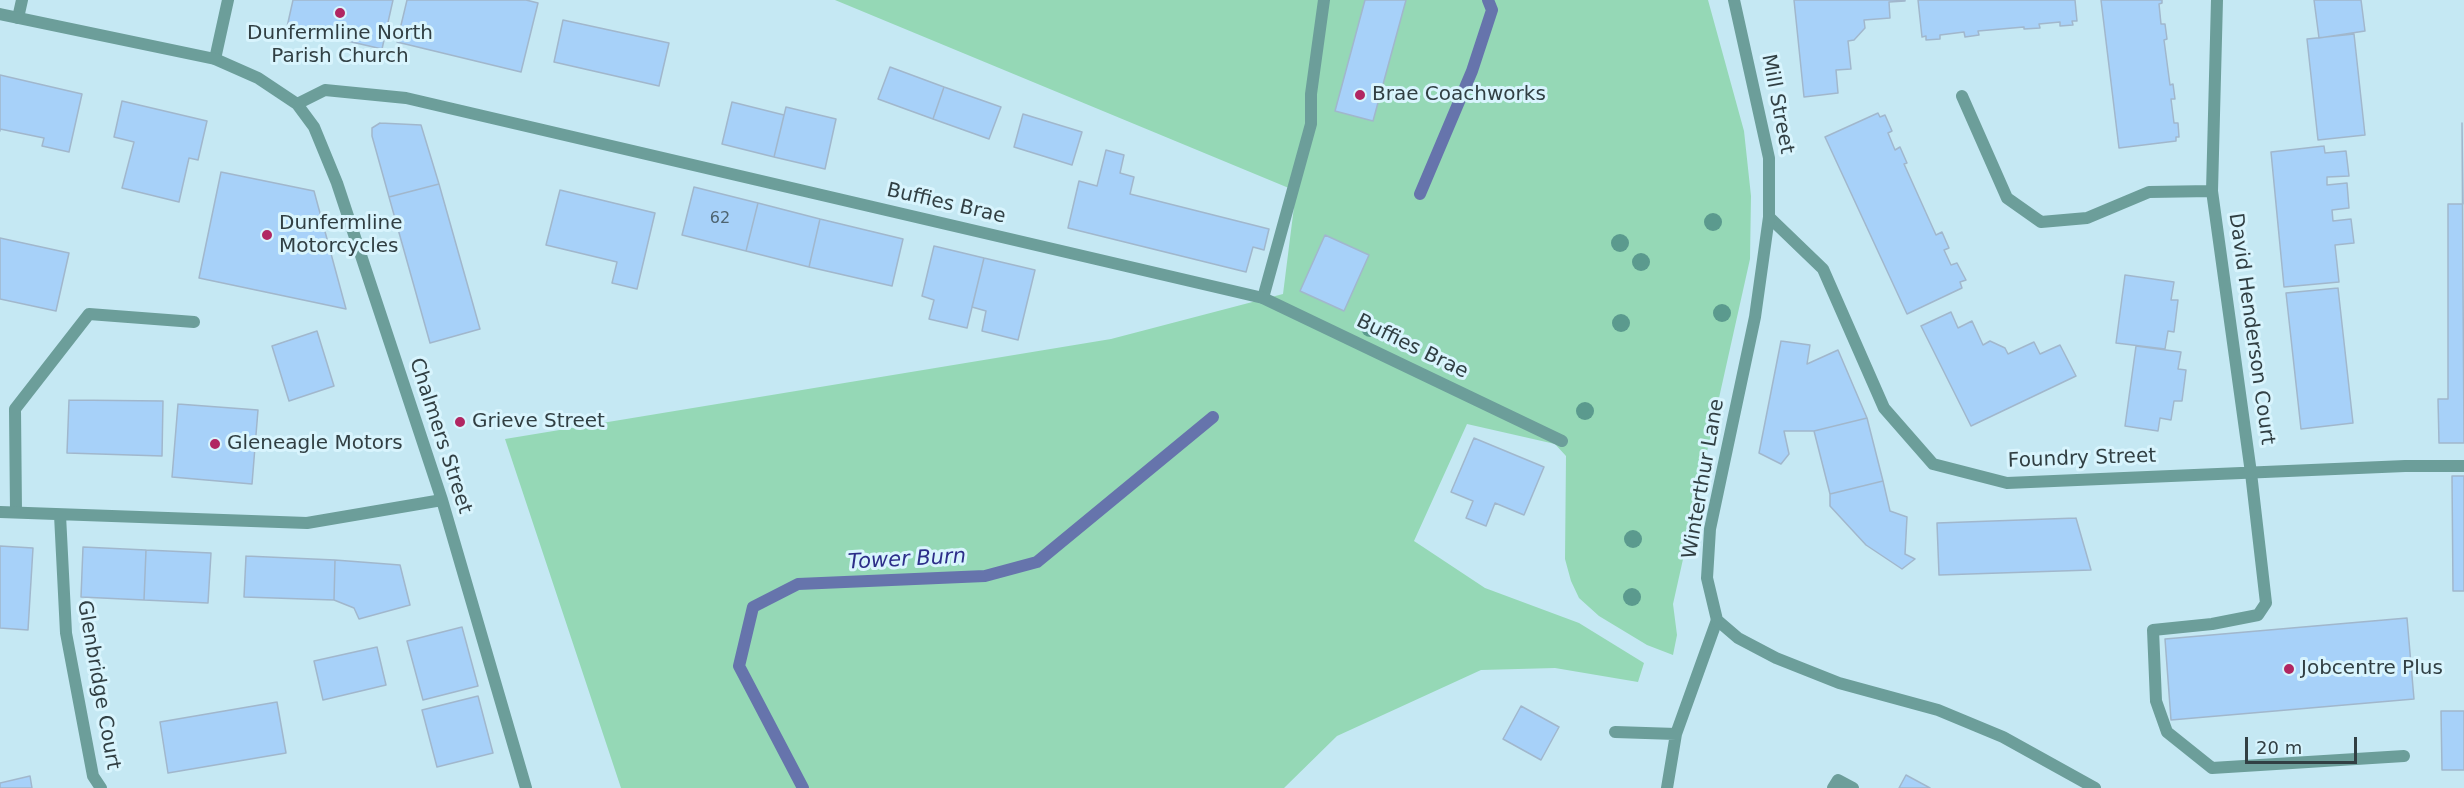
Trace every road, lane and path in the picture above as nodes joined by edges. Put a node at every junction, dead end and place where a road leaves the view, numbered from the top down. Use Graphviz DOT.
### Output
graph roads {
  1 [pos="22,0"];
  2 [pos="228,0"];
  3 [pos="1324,0"];
  4 [pos="1734,0"];
  5 [pos="2217,0"];
  6 [pos="0,14"];
  7 [pos="18,18"];
  8 [pos="215,59"];
  9 [pos="1962,96"];
  10 [pos="297,104"];
  11 [pos="2212,191"];
  12 [pos="1768,217"];
  13 [pos="1263,298"];
  14 [pos="194,322"];
  15 [pos="1562,441"];
  16 [pos="2464,466"];
  17 [pos="2251,473"];
  18 [pos="442,500"];
  19 [pos="0,512"];
  20 [pos="16,512"];
  21 [pos="60,515"];
  22 [pos="1717,620"];
  23 [pos="1615,732"];
  24 [pos="1676,734"];
  25 [pos="2404,756"];
  26 [pos="100,788"];
  27 [pos="526,788"];
  28 [pos="1668,788"];
  29 [pos="1833,788"];
  30 [pos="1853,788"];
  31 [pos="2095,788"];
  1 -- 7 [label="street"];
  2 -- 8 [label="street"];
  3 -- 13 [label="street"];
  4 -- 12 [label="street, Mill Street"];
  5 -- 11 [label="street, David Henderson Court"];
  6 -- 7 [label="street"];
  7 -- 8 [label="street"];
  8 -- 10 [label="street"];
  9 -- 11 [label="street, David Henderson Court"];
  10 -- 13 [label="street, Buffies Brae"];
  10 -- 18 [label="street, Chalmers Street"];
  11 -- 17 [label="street, David Henderson Court"];
  12 -- 17 [label="street, Foundry Street"];
  12 -- 22 [label="street, Winterthur Lane"];
  13 -- 15 [label="street, Buffies Brae"];
  14 -- 20 [label="street"];
  16 -- 17 [label="street, Foundry Street"];
  17 -- 25 [label="street, David Henderson Court"];
  18 -- 21 [label="street"];
  18 -- 27 [label="street, Chalmers Street"];
  19 -- 20 [label="street"];
  20 -- 21 [label="street"];
  21 -- 26 [label="street, Glenbridge Court"];
  22 -- 24 [label="street"];
  22 -- 31 [label="street"];
  23 -- 24 [label="street"];
  24 -- 28 [label="street"];
  29 -- 30 [label="street"];
}
